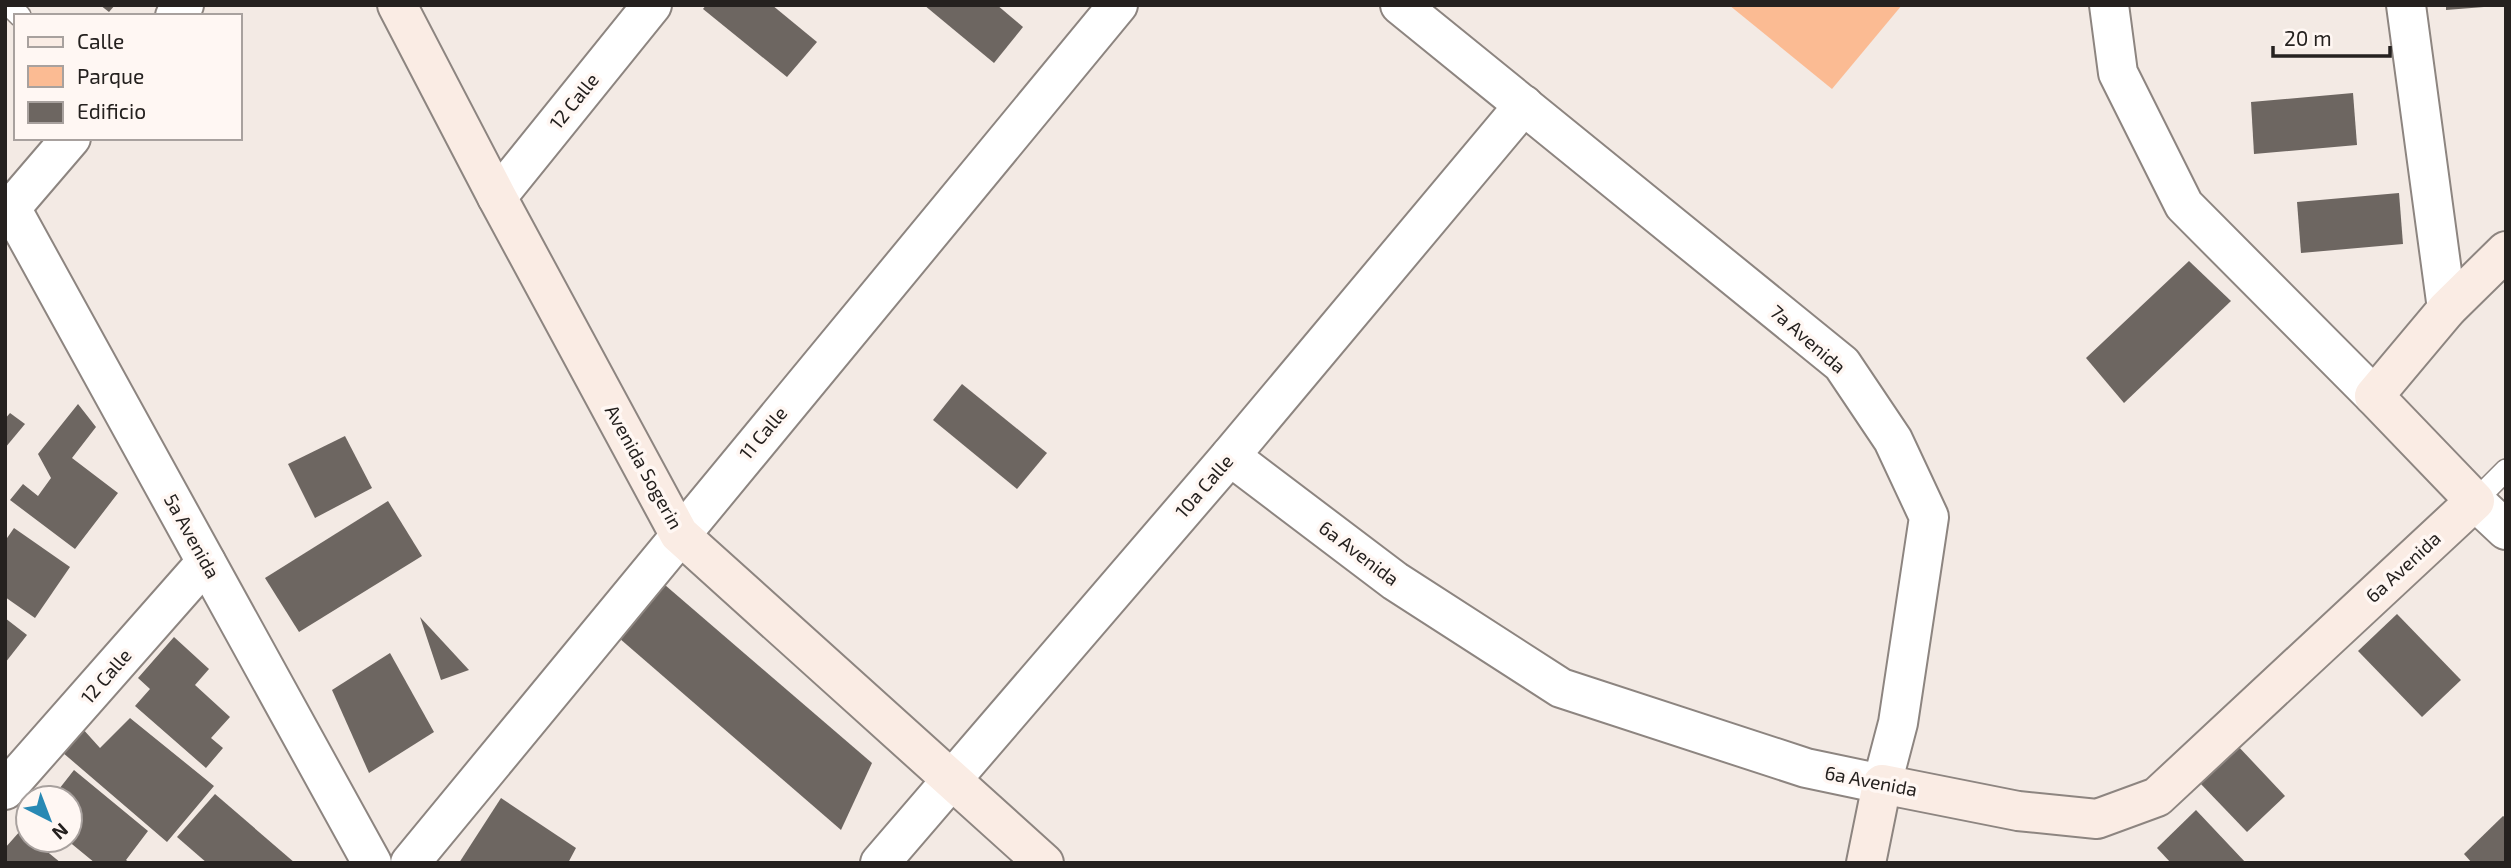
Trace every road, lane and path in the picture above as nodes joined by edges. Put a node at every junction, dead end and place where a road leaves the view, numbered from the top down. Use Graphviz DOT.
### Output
graph roads {
  1 [pos="397,5"];
  2 [pos="652,5"];
  3 [pos="1118,5"];
  4 [pos="1400,5"];
  5 [pos="2109,5"];
  6 [pos="2406,5"];
  7 [pos="1524,105"];
  8 [pos="69,140"];
  9 [pos="497,197"];
  10 [pos="8,212"];
  11 [pos="2506,251"];
  12 [pos="2447,309"];
  13 [pos="2374,396"];
  14 [pos="1230,456"];
  15 [pos="2506,470"];
  16 [pos="2475,500"];
  17 [pos="2506,530"];
  18 [pos="679,534"];
  19 [pos="206,562"];
  20 [pos="953,778"];
  21 [pos="1882,784"];
  22 [pos="5,790"];
  23 [pos="372,863"];
  24 [pos="410,863"];
  25 [pos="880,863"];
  26 [pos="1044,863"];
  27 [pos="1866,863"];
  1 -- 9 [label="street, Avenida Sogerin"];
  2 -- 9 [label="street, 12 Calle"];
  3 -- 18 [label="street, 11 Calle"];
  4 -- 7 [label="street, 7a Avenida"];
  5 -- 13 [label="street"];
  6 -- 12 [label="street"];
  7 -- 14 [label="street, 10a Calle"];
  7 -- 21 [label="street, 7a Avenida"];
  8 -- 10 [label="street"];
  9 -- 18 [label="street, Avenida Sogerin"];
  10 -- 19 [label="street, 5a Avenida"];
  11 -- 12 [label="street"];
  12 -- 13 [label="street"];
  13 -- 16 [label="street"];
  14 -- 20 [label="street, 10a Calle"];
  14 -- 21 [label="street, 6a Avenida"];
  15 -- 16 [label="lane"];
  16 -- 17 [label="street"];
  16 -- 21 [label="street, 6a Avenida"];
  18 -- 20 [label="street, Avenida Sogerin"];
  18 -- 24 [label="street, 11 Calle"];
  19 -- 22 [label="street, 12 Calle"];
  19 -- 23 [label="street, 5a Avenida"];
  20 -- 25 [label="street, 10a Calle"];
  20 -- 26 [label="street, Avenida Sogerin"];
  21 -- 27 [label="street, 7a Avenida"];
}
